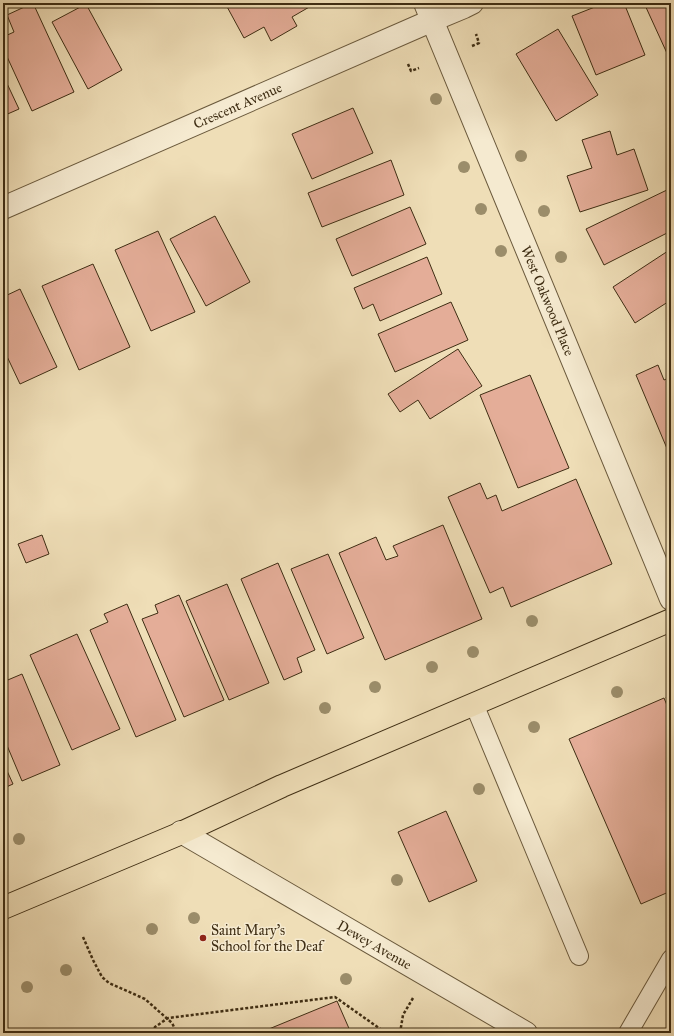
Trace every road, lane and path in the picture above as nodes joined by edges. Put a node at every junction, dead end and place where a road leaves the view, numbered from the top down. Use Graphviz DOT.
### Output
graph roads {
  1 [pos="472,3"];
  2 [pos="429,11"];
  3 [pos="476,34"];
  4 [pos="479,43"];
  5 [pos="408,64"];
  6 [pos="419,68"];
  7 [pos="3,208"];
  8 [pos="671,599"];
  9 [pos="671,620"];
  10 [pos="474,704"];
  11 [pos="181,832"];
  12 [pos="3,908"];
  13 [pos="83,937"];
  14 [pos="579,956"];
  15 [pos="671,959"];
  16 [pos="412,999"];
  17 [pos="168,1018"];
  18 [pos="153,1033"];
  19 [pos="177,1033"];
  20 [pos="386,1033"];
  21 [pos="400,1033"];
  22 [pos="404,1033"];
  23 [pos="411,1033"];
  24 [pos="526,1033"];
  25 [pos="628,1033"];
  1 -- 2 [label="street, Crescent Avenue"];
  2 -- 7 [label="street, Crescent Avenue"];
  2 -- 8 [label="street, West Oakwood Place"];
  3 -- 4 [label="path"];
  5 -- 6 [label="path"];
  9 -- 10 [label="main road"];
  10 -- 11 [label="main road"];
  10 -- 14 [label="lane"];
  11 -- 12 [label="main road"];
  11 -- 24 [label="street, Dewey Avenue"];
  13 -- 17 [label="path"];
  15 -- 25 [label="lane"];
  16 -- 21 [label="path"];
  17 -- 18 [label="path"];
  17 -- 19 [label="path"];
  17 -- 20 [label="path"];
  22 -- 23 [label="path"];
}
